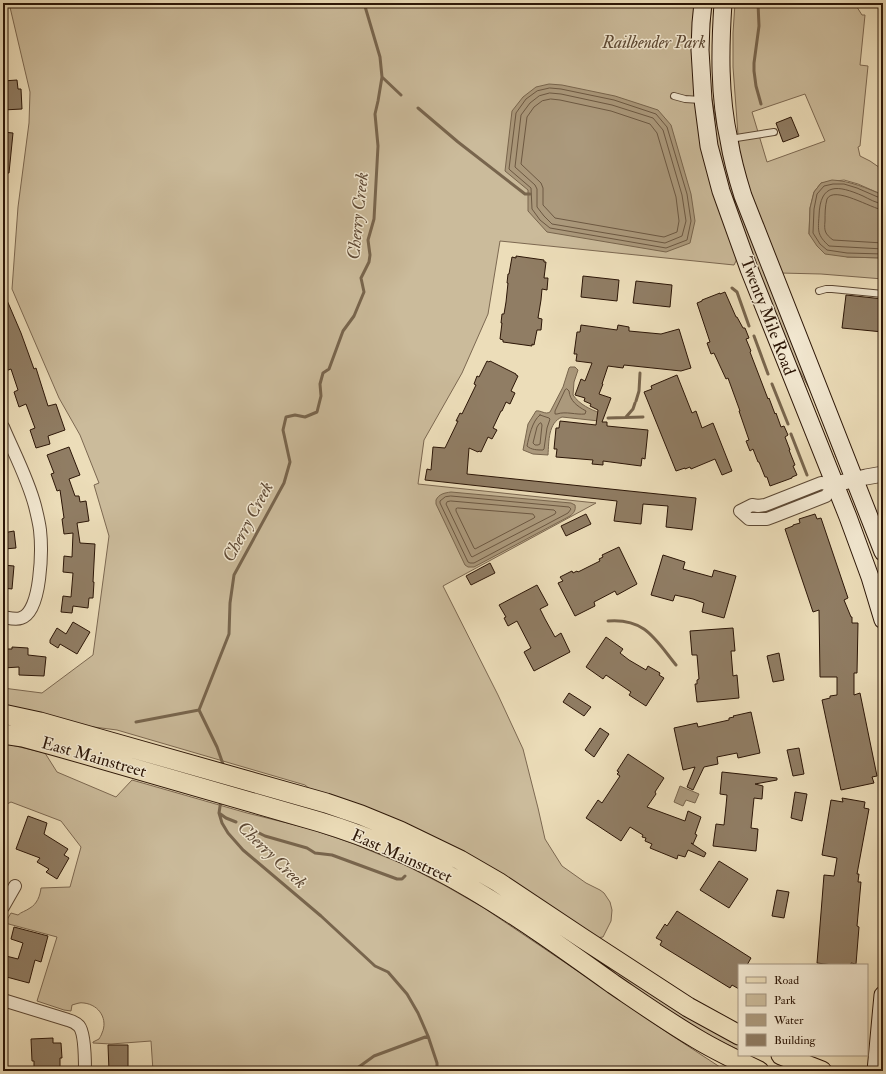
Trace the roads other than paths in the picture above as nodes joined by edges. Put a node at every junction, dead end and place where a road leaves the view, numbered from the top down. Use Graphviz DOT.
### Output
graph roads {
  1 [pos="703,3"];
  2 [pos="723,3"];
  3 [pos="674,96"];
  4 [pos="703,100"];
  5 [pos="774,132"];
  6 [pos="728,139"];
  7 [pos="819,291"];
  8 [pos="883,294"];
  9 [pos="3,427"];
  10 [pos="883,474"];
  11 [pos="854,479"];
  12 [pos="835,484"];
  13 [pos="883,552"];
  14 [pos="3,617"];
  15 [pos="883,620"];
  16 [pos="3,714"];
  17 [pos="3,734"];
  18 [pos="15,886"];
  19 [pos="3,908"];
  20 [pos="883,995"];
  21 [pos="3,1000"];
  22 [pos="738,1034"];
  23 [pos="784,1056"];
  24 [pos="86,1071"];
  25 [pos="759,1071"];
  26 [pos="822,1071"];
  27 [pos="876,1071"];
  1 -- 4 [label="main road, Twenty Mile Road"];
  2 -- 6 [label="main road, Twenty Mile Road"];
  3 -- 4 [label="lane"];
  4 -- 12 [label="main road, Twenty Mile Road"];
  5 -- 6 [label="lane"];
  6 -- 11 [label="main road, Twenty Mile Road"];
  7 -- 8 [label="lane"];
  9 -- 14 [label="street"];
  10 -- 11 [label="street"];
  11 -- 12 [label="street"];
  11 -- 13 [label="main road, Twenty Mile Road"];
  12 -- 12 [label="street"];
  12 -- 15 [label="main road, Twenty Mile Road"];
  16 -- 22 [label="main road, East Mainstreet"];
  17 -- 25 [label="main road, East Mainstreet"];
  18 -- 19 [label="street"];
  20 -- 27 [label="main road"];
  21 -- 24 [label="street"];
  23 -- 26 [label="main road"];
}
